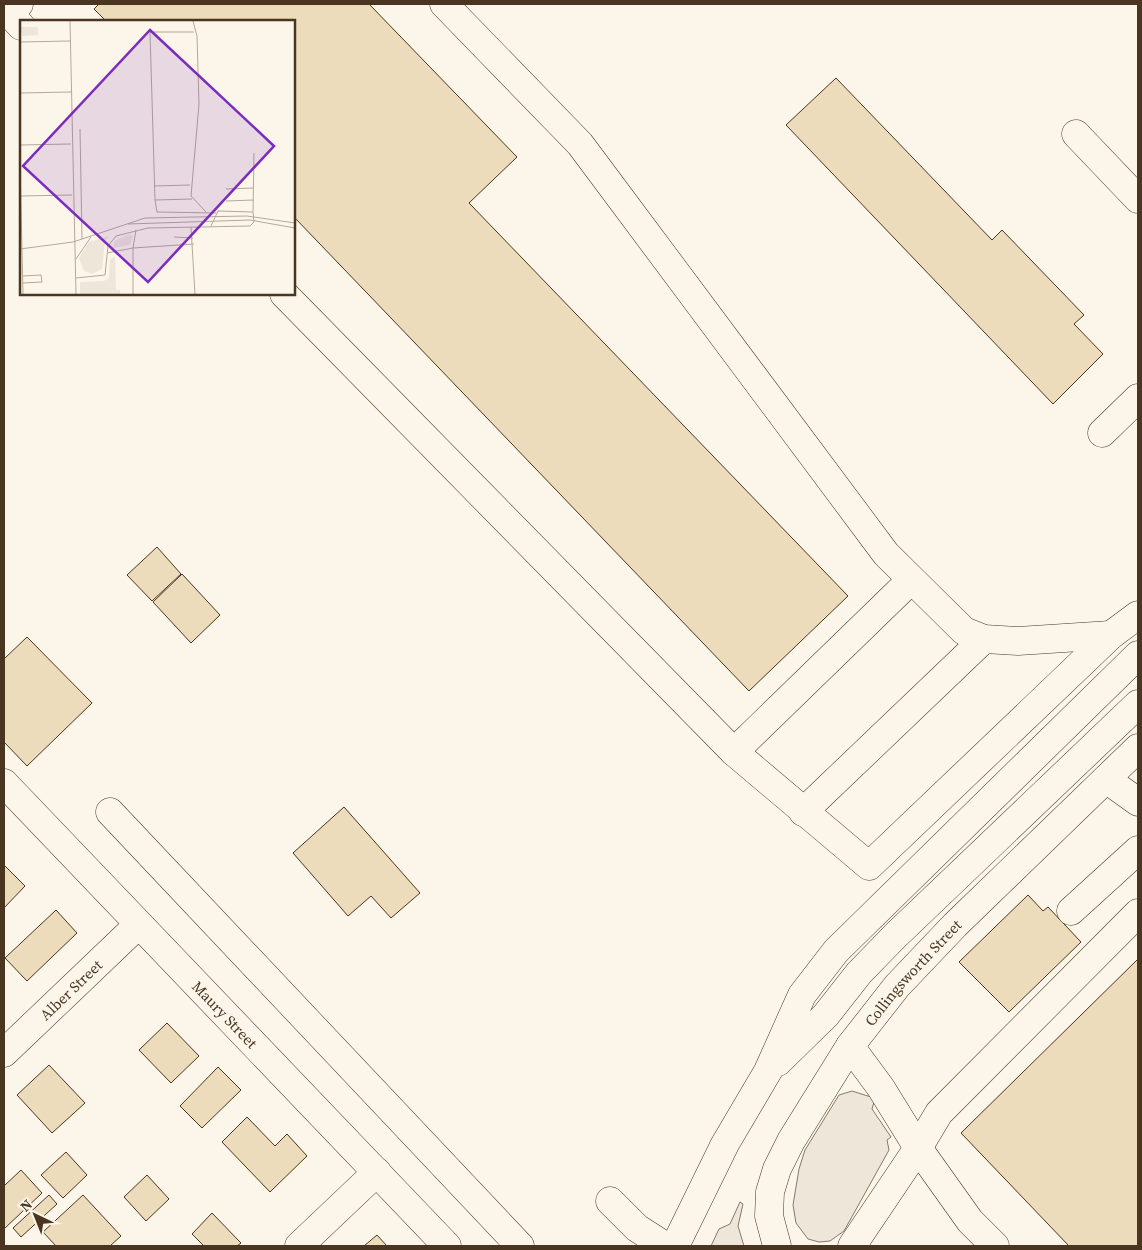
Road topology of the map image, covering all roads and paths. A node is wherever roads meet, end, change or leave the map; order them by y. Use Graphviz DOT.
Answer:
graph roads {
  1 [pos="19,4"];
  2 [pos="444,4"];
  3 [pos="20,25"];
  4 [pos="1076,134"];
  5 [pos="1138,199"];
  6 [pos="285,295"];
  7 [pos="1138,398"];
  8 [pos="1102,433"];
  9 [pos="911,580"];
  10 [pos="1138,615"];
  11 [pos="1111,635"];
  12 [pos="984,640"];
  13 [pos="1138,655"];
  14 [pos="1138,704"];
  15 [pos="1138,748"];
  16 [pos="734,752"];
  17 [pos="1106,779"];
  18 [pos="4,783"];
  19 [pos="1138,802"];
  20 [pos="110,812"];
  21 [pos="804,812"];
  22 [pos="1138,850"];
  23 [pos="1071,911"];
  24 [pos="1138,913"];
  25 [pos="138,925"];
  26 [pos="850,1046"];
  27 [pos="4,1053"];
  28 [pos="768,1071"];
  29 [pos="918,1148"];
  30 [pos="377,1172"];
  31 [pos="610,1201"];
  32 [pos="299,1246"];
  33 [pos="447,1246"];
  34 [pos="520,1246"];
  35 [pos="665,1246"];
  36 [pos="675,1246"];
  37 [pos="777,1246"];
  38 [pos="852,1246"];
  39 [pos="995,1246"];
  1 -- 3 [label="street"];
  2 -- 9 [label="street"];
  4 -- 5 [label="street"];
  6 -- 16 [label="street"];
  7 -- 8 [label="street"];
  9 -- 12 [label="street"];
  9 -- 16 [label="street"];
  10 -- 11 [label="street"];
  11 -- 12 [label="street"];
  11 -- 21 [label="street"];
  12 -- 21 [label="street"];
  13 -- 28 [label="street"];
  14 -- 28 [label="street"];
  15 -- 17 [label="street, Collingsworth Street"];
  16 -- 21 [label="street"];
  17 -- 19 [label="street"];
  17 -- 26 [label="street, Collingsworth Street"];
  18 -- 25 [label="street, Maury Street"];
  20 -- 34 [label="street"];
  22 -- 23 [label="street"];
  24 -- 29 [label="street"];
  25 -- 27 [label="street, Alber Street"];
  25 -- 30 [label="street, Maury Street"];
  26 -- 29 [label="street"];
  26 -- 37 [label="street, Collingsworth Street"];
  28 -- 36 [label="street"];
  29 -- 38 [label="street"];
  29 -- 39 [label="street"];
  30 -- 32 [label="street"];
  30 -- 33 [label="street, Maury Street"];
  31 -- 35 [label="street"];
}
